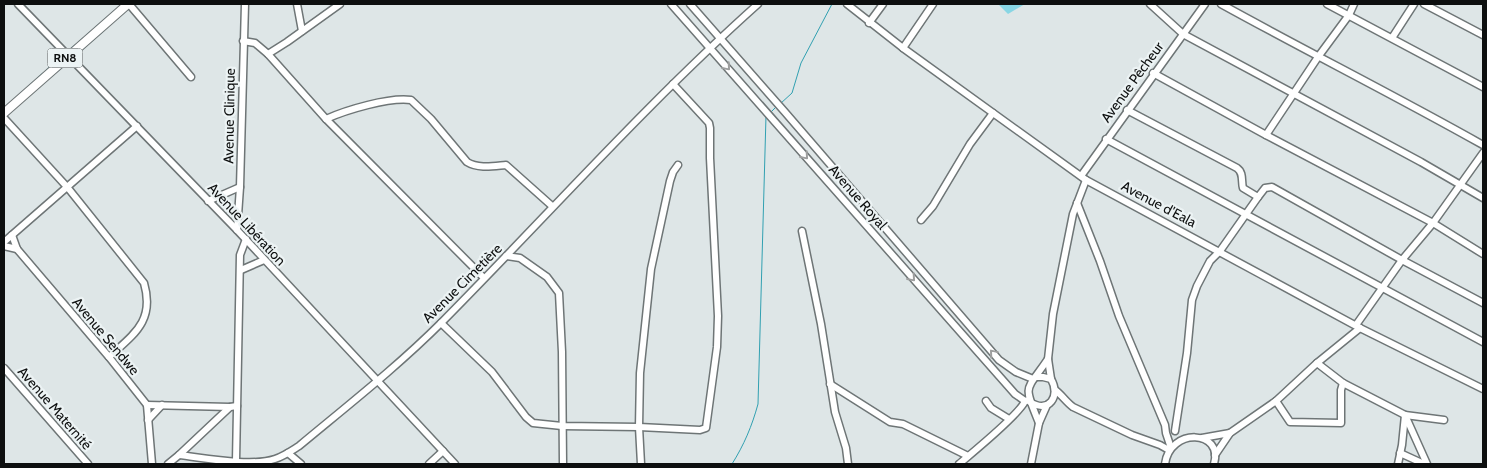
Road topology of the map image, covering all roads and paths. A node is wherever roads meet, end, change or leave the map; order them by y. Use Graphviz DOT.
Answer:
graph roads {
  1 [pos="18,4"];
  2 [pos="129,4"];
  3 [pos="245,4"];
  4 [pos="296,4"];
  5 [pos="340,4"];
  6 [pos="672,4"];
  7 [pos="690,4"];
  8 [pos="758,4"];
  9 [pos="847,4"];
  10 [pos="883,4"];
  11 [pos="933,4"];
  12 [pos="1150,4"];
  13 [pos="1205,4"];
  14 [pos="1220,4"];
  15 [pos="1327,4"];
  16 [pos="1354,4"];
  17 [pos="1414,4"];
  18 [pos="1424,4"];
  19 [pos="1349,15"];
  20 [pos="869,23"];
  21 [pos="302,31"];
  22 [pos="1182,34"];
  23 [pos="1483,35"];
  24 [pos="720,38"];
  25 [pos="1392,38"];
  26 [pos="243,41"];
  27 [pos="710,47"];
  28 [pos="903,48"];
  29 [pos="268,54"];
  30 [pos="68,55"];
  31 [pos="1318,57"];
  32 [pos="1153,73"];
  33 [pos="191,77"];
  34 [pos="673,84"];
  35 [pos="1483,87"];
  36 [pos="1294,95"];
  37 [pos="1128,110"];
  38 [pos="4,113"];
  39 [pos="992,113"];
  40 [pos="4,118"];
  41 [pos="326,120"];
  42 [pos="138,126"];
  43 [pos="1266,135"];
  44 [pos="1106,139"];
  45 [pos="1483,145"];
  46 [pos="1483,153"];
  47 [pos="678,165"];
  48 [pos="1083,178"];
  49 [pos="1460,185"];
  50 [pos="68,188"];
  51 [pos="240,188"];
  52 [pos="1258,197"];
  53 [pos="1483,198"];
  54 [pos="208,201"];
  55 [pos="1077,204"];
  56 [pos="552,206"];
  57 [pos="1245,215"];
  58 [pos="921,220"];
  59 [pos="1433,223"];
  60 [pos="237,230"];
  61 [pos="802,231"];
  62 [pos="12,235"];
  63 [pos="246,239"];
  64 [pos="4,244"];
  65 [pos="516,246"];
  66 [pos="16,249"];
  67 [pos="1220,251"];
  68 [pos="1483,254"];
  69 [pos="506,256"];
  70 [pos="520,258"];
  71 [pos="264,260"];
  72 [pos="1402,260"];
  73 [pos="241,270"];
  74 [pos="484,278"];
  75 [pos="1382,289"];
  76 [pos="1483,303"];
  77 [pos="441,323"];
  78 [pos="1358,327"];
  79 [pos="1483,342"];
  80 [pos="109,357"];
  81 [pos="1048,359"];
  82 [pos="1317,362"];
  83 [pos="4,368"];
  84 [pos="1034,378"];
  85 [pos="1051,379"];
  86 [pos="378,380"];
  87 [pos="1343,383"];
  88 [pos="830,384"];
  89 [pos="1483,389"];
  90 [pos="1055,390"];
  91 [pos="986,400"];
  92 [pos="1028,401"];
  93 [pos="1065,401"];
  94 [pos="1276,401"];
  95 [pos="1049,403"];
  96 [pos="147,405"];
  97 [pos="162,405"];
  98 [pos="233,406"];
  99 [pos="1405,415"];
  100 [pos="1009,419"];
  101 [pos="148,420"];
  102 [pos="1444,420"];
  103 [pos="1039,423"];
  104 [pos="1165,425"];
  105 [pos="562,426"];
  106 [pos="639,427"];
  107 [pos="1175,432"];
  108 [pos="1230,433"];
  109 [pos="1202,438"];
  110 [pos="1182,440"];
  111 [pos="1170,449"];
  112 [pos="443,451"];
  113 [pos="288,453"];
  114 [pos="1400,453"];
  115 [pos="1215,455"];
  116 [pos="180,456"];
  117 [pos="968,456"];
  118 [pos="236,461"];
  119 [pos="88,464"];
  120 [pos="152,464"];
  121 [pos="168,464"];
  122 [pos="301,464"];
  123 [pos="429,464"];
  124 [pos="455,464"];
  125 [pos="563,464"];
  126 [pos="641,464"];
  127 [pos="848,464"];
  128 [pos="959,464"];
  129 [pos="1031,464"];
  130 [pos="1165,464"];
  131 [pos="1214,464"];
  132 [pos="1398,464"];
  133 [pos="1425,464"];
  1 -- 30 [label="street, Avenue Libération"];
  2 -- 30 [label="main road, RN8"];
  2 -- 33 [label="street"];
  3 -- 26 [label="street, Avenue Clinique"];
  4 -- 21 [label="street"];
  5 -- 21 [label="street"];
  6 -- 27 [label="street, Avenue Royal"];
  7 -- 24 [label="street, Avenue Royal"];
  8 -- 24 [label="street, Avenue Cimetière"];
  9 -- 20 [label="street, Avenue d'Eala"];
  10 -- 20 [label="street"];
  11 -- 28 [label="street"];
  12 -- 22 [label="street"];
  13 -- 22 [label="street, Avenue Pêcheur"];
  14 -- 31 [label="street"];
  15 -- 19 [label="street"];
  16 -- 19 [label="street"];
  17 -- 25 [label="street"];
  18 -- 23 [label="street"];
  19 -- 25 [label="street"];
  19 -- 31 [label="street"];
  20 -- 28 [label="street, Avenue d'Eala"];
  21 -- 29 [label="street"];
  22 -- 32 [label="street, Avenue Pêcheur"];
  22 -- 36 [label="street"];
  24 -- 27 [label="street, Avenue Cimetière"];
  84 -- 24 [label="street, Avenue Royal, one-way"];
  25 -- 35 [label="street"];
  26 -- 29 [label="street"];
  26 -- 51 [label="street, Avenue Clinique"];
  27 -- 34 [label="street, Avenue Cimetière"];
  27 -- 92 [label="street, Avenue Royal, one-way"];
  28 -- 39 [label="street, Avenue d'Eala"];
  29 -- 41 [label="street"];
  30 -- 38 [label="main road, RN8"];
  30 -- 42 [label="street, Avenue Libération"];
  31 -- 36 [label="street"];
  31 -- 45 [label="street"];
  32 -- 37 [label="street, Avenue Pêcheur"];
  32 -- 43 [label="street"];
  34 -- 56 [label="street, Avenue Cimetière"];
  34 -- 106 [label="street"];
  36 -- 43 [label="street"];
  36 -- 49 [label="street"];
  37 -- 44 [label="street, Avenue Pêcheur"];
  37 -- 52 [label="street"];
  39 -- 48 [label="street, Avenue d'Eala"];
  39 -- 58 [label="street"];
  40 -- 50 [label="street"];
  41 -- 56 [label="street"];
  41 -- 74 [label="street"];
  42 -- 50 [label="street"];
  42 -- 54 [label="street, Avenue Libération"];
  43 -- 59 [label="street"];
  44 -- 48 [label="street, Avenue Pêcheur"];
  44 -- 57 [label="street"];
  46 -- 49 [label="street"];
  47 -- 106 [label="street"];
  48 -- 55 [label="street, Avenue Pêcheur"];
  48 -- 67 [label="street, Avenue d'Eala"];
  49 -- 53 [label="street"];
  49 -- 59 [label="street"];
  50 -- 62 [label="street"];
  50 -- 80 [label="street"];
  51 -- 54 [label="street"];
  51 -- 60 [label="street, Avenue Clinique"];
  52 -- 57 [label="street"];
  52 -- 72 [label="street"];
  54 -- 60 [label="street, Avenue Libération"];
  55 -- 81 [label="street, Avenue Pêcheur"];
  55 -- 104 [label="street"];
  56 -- 65 [label="street, Avenue Cimetière"];
  57 -- 67 [label="street"];
  57 -- 75 [label="street"];
  59 -- 68 [label="street"];
  59 -- 72 [label="street"];
  60 -- 63 [label="street, Avenue Libération"];
  61 -- 88 [label="street"];
  62 -- 64 [label="street"];
  62 -- 66 [label="street, Avenue Sendwe"];
  63 -- 71 [label="street, Avenue Libération"];
  63 -- 73 [label="street"];
  64 -- 66 [label="street"];
  65 -- 69 [label="street, Avenue Cimetière"];
  65 -- 70 [label="street"];
  66 -- 80 [label="street, Avenue Sendwe"];
  67 -- 78 [label="street, Avenue d'Eala"];
  67 -- 107 [label="street"];
  69 -- 70 [label="street"];
  69 -- 74 [label="street, Avenue Cimetière"];
  70 -- 105 [label="street"];
  71 -- 73 [label="street"];
  71 -- 86 [label="street, Avenue Libération"];
  72 -- 75 [label="street"];
  72 -- 76 [label="street"];
  73 -- 98 [label="street"];
  74 -- 77 [label="street, Avenue Cimetière"];
  75 -- 78 [label="street"];
  75 -- 79 [label="street"];
  77 -- 86 [label="street, Avenue Cimetière"];
  77 -- 105 [label="street"];
  78 -- 82 [label="street"];
  78 -- 89 [label="street, Avenue d'Eala"];
  80 -- 96 [label="street, Avenue Sendwe"];
  81 -- 84 [label="street"];
  81 -- 85 [label="street"];
  82 -- 87 [label="street"];
  82 -- 94 [label="street"];
  83 -- 119 [label="street, Avenue Maternité"];
  84 -- 85 [label="street"];
  84 -- 92 [label="street"];
  85 -- 90 [label="street"];
  86 -- 112 [label="street, Avenue Libération"];
  86 -- 113 [label="street, Avenue Cimetière"];
  87 -- 94 [label="street"];
  87 -- 99 [label="street"];
  88 -- 117 [label="street"];
  88 -- 127 [label="street"];
  90 -- 93 [label="street"];
  90 -- 95 [label="street"];
  91 -- 100 [label="street"];
  92 -- 95 [label="street"];
  92 -- 100 [label="street"];
  92 -- 103 [label="street"];
  93 -- 95 [label="street"];
  93 -- 111 [label="street"];
  94 -- 108 [label="street"];
  95 -- 103 [label="street"];
  96 -- 97 [label="street"];
  96 -- 101 [label="street"];
  97 -- 98 [label="street"];
  97 -- 101 [label="street"];
  98 -- 116 [label="street"];
  98 -- 118 [label="street"];
  99 -- 102 [label="street"];
  99 -- 114 [label="street"];
  99 -- 133 [label="street"];
  100 -- 117 [label="street"];
  101 -- 120 [label="street"];
  103 -- 129 [label="street"];
  104 -- 107 [label="street"];
  104 -- 111 [label="street"];
  105 -- 106 [label="street"];
  105 -- 125 [label="street"];
  106 -- 126 [label="street"];
  107 -- 110 [label="street"];
  108 -- 109 [label="street"];
  108 -- 115 [label="street"];
  109 -- 110 [label="street"];
  109 -- 115 [label="street"];
  110 -- 111 [label="street"];
  111 -- 130 [label="street"];
  112 -- 123 [label="street"];
  112 -- 124 [label="street, Avenue Libération"];
  113 -- 118 [label="street, Avenue Cimetière"];
  113 -- 122 [label="street"];
  114 -- 132 [label="street"];
  114 -- 133 [label="street"];
  115 -- 131 [label="street"];
  116 -- 118 [label="street, Avenue Cimetière"];
  116 -- 121 [label="street"];
  117 -- 128 [label="street"];
}
